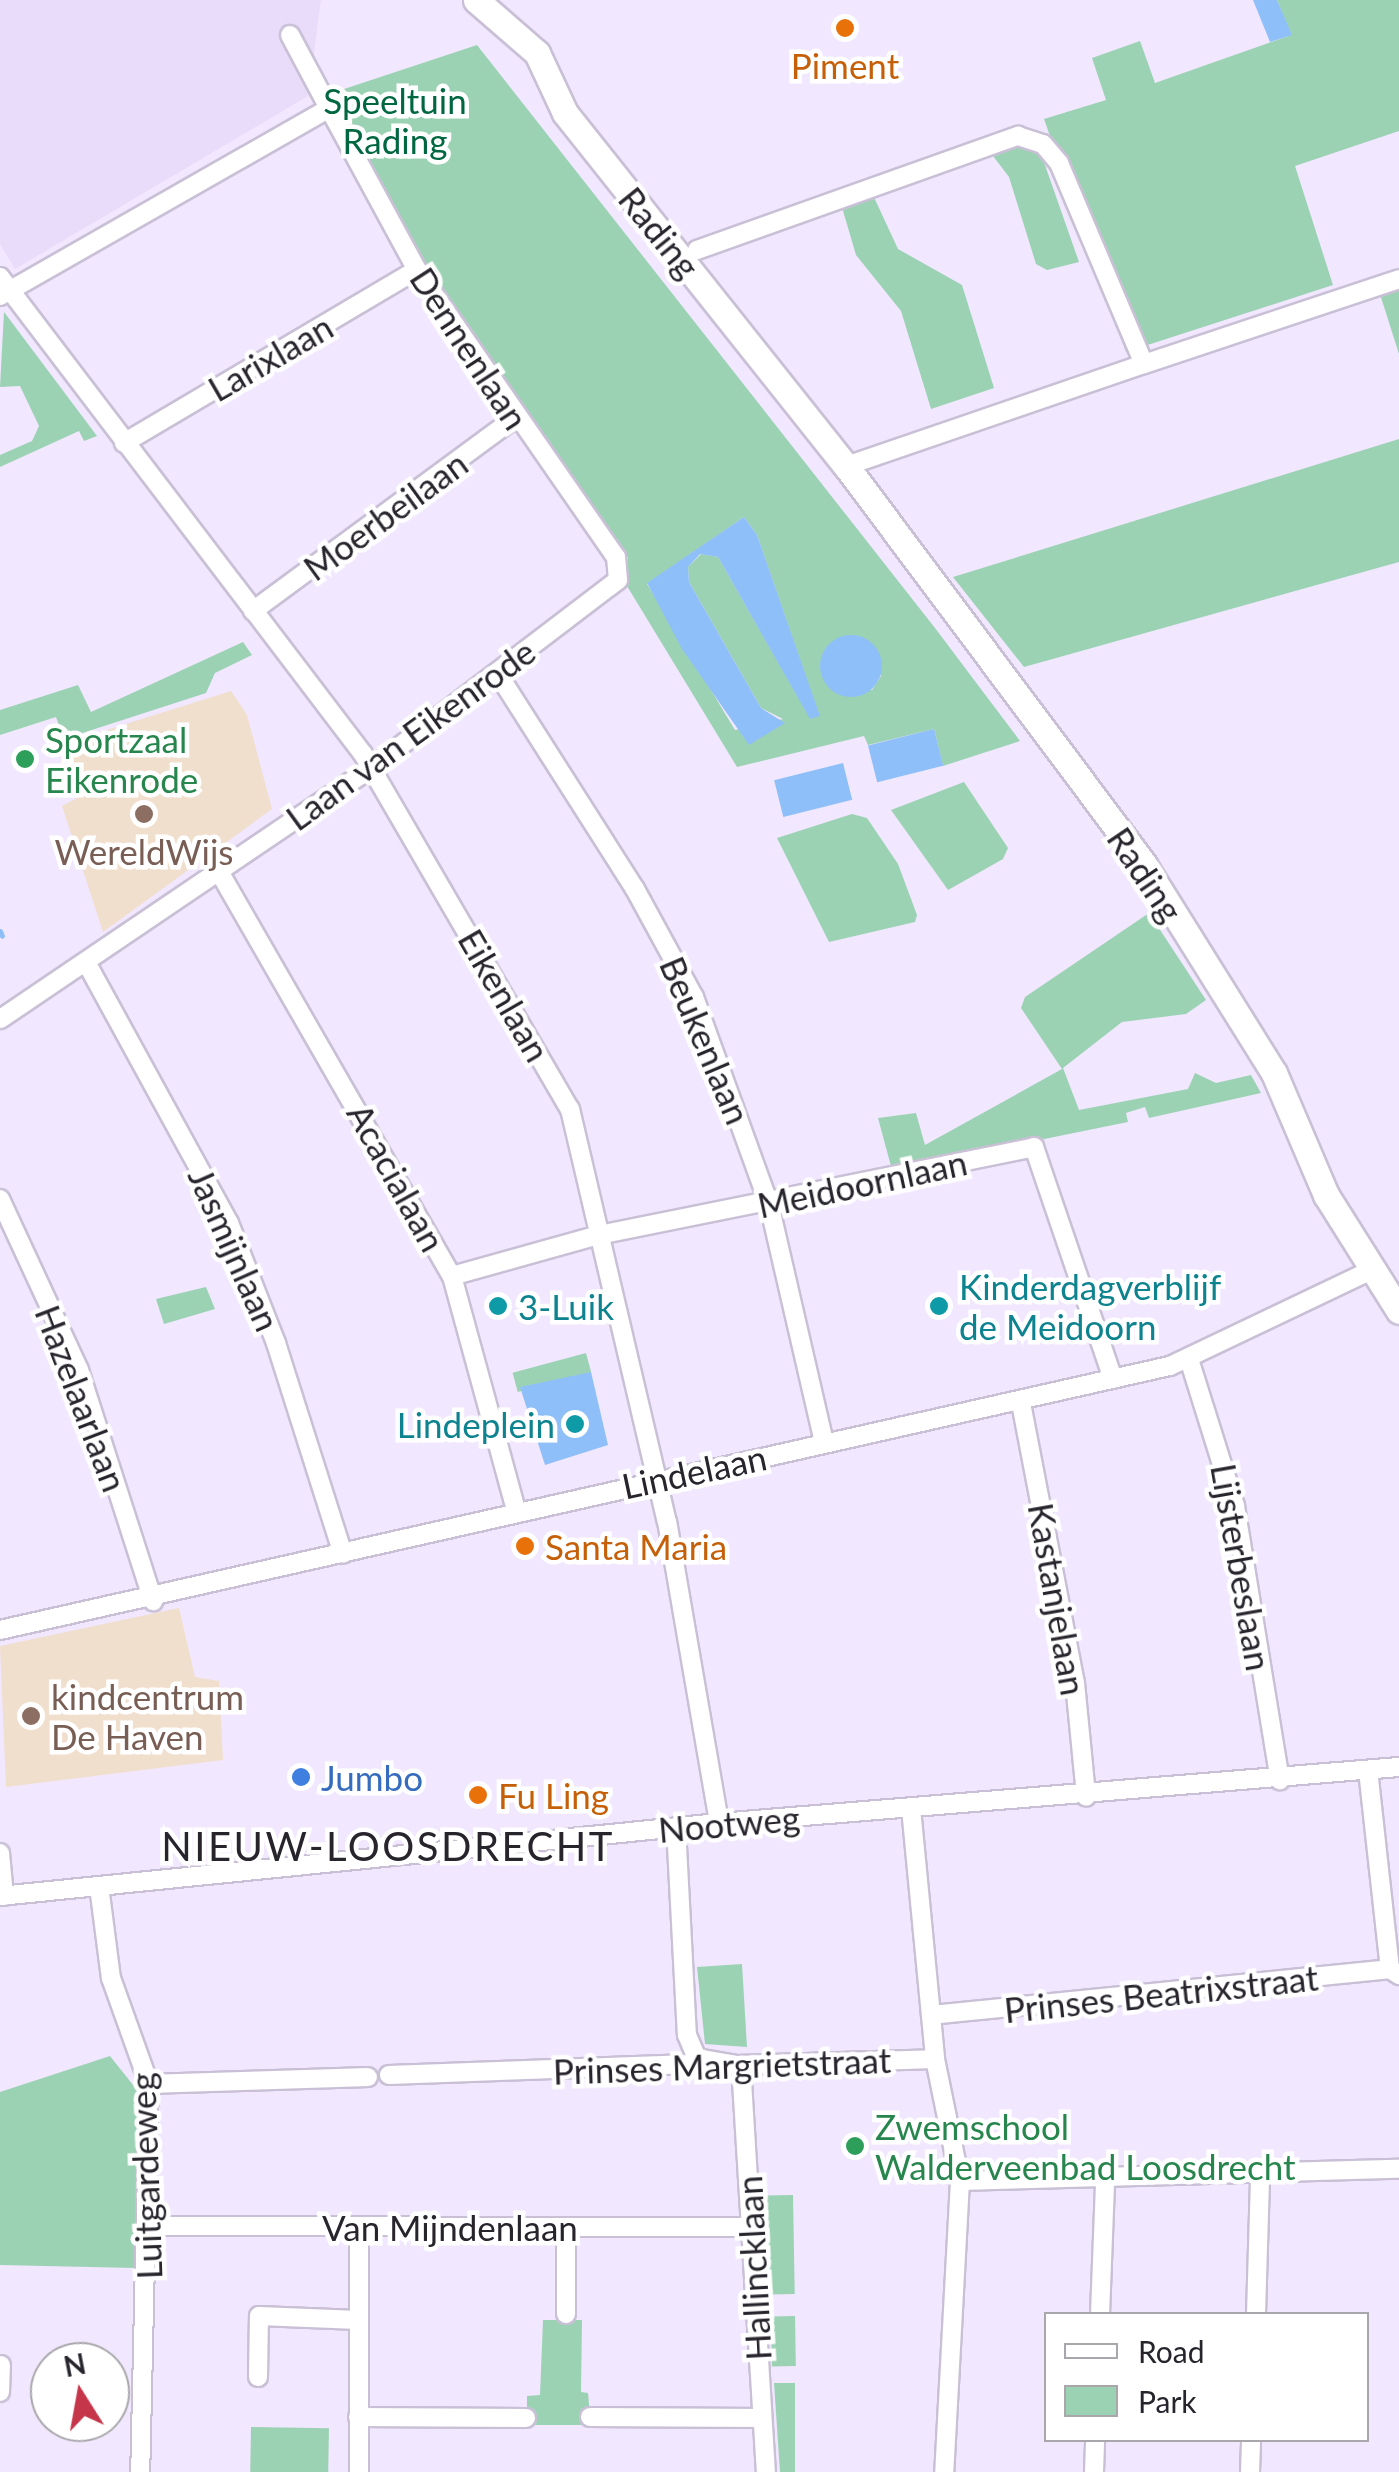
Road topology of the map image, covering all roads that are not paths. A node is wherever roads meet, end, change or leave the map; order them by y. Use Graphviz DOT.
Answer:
graph roads {
  1 [pos="476,0"];
  2 [pos="290,35"];
  3 [pos="329,108"];
  4 [pos="697,250"];
  5 [pos="417,270"];
  6 [pos="1399,280"];
  7 [pos="3,288"];
  8 [pos="1144,364"];
  9 [pos="514,418"];
  10 [pos="124,443"];
  11 [pos="846,466"];
  12 [pos="618,580"];
  13 [pos="253,610"];
  14 [pos="498,674"];
  15 [pos="372,768"];
  16 [pos="217,868"];
  17 [pos="86,962"];
  18 [pos="0,1019"];
  19 [pos="0,1200"];
  20 [pos="769,1204"];
  21 [pos="599,1235"];
  22 [pos="1373,1268"];
  23 [pos="452,1276"];
  24 [pos="1399,1311"];
  25 [pos="1189,1360"];
  26 [pos="1113,1379"];
  27 [pos="1021,1403"];
  28 [pos="824,1443"];
  29 [pos="657,1480"];
  30 [pos="516,1510"];
  31 [pos="343,1554"];
  32 [pos="153,1600"];
  33 [pos="0,1630"];
  34 [pos="1399,1766"];
  35 [pos="1368,1770"];
  36 [pos="1280,1780"];
  37 [pos="1086,1796"];
  38 [pos="911,1808"];
  39 [pos="719,1823"];
  40 [pos="676,1827"];
  41 [pos="0,1853"];
  42 [pos="99,1886"];
  43 [pos="2,1896"];
  44 [pos="1394,1972"];
  45 [pos="931,2015"];
  46 [pos="697,2058"];
  47 [pos="935,2059"];
  48 [pos="741,2065"];
  49 [pos="389,2076"];
  50 [pos="368,2077"];
  51 [pos="148,2084"];
  52 [pos="1399,2169"];
  53 [pos="1260,2177"];
  54 [pos="960,2181"];
  55 [pos="1105,2181"];
  56 [pos="149,2226"];
  57 [pos="359,2226"];
  58 [pos="566,2227"];
  59 [pos="750,2228"];
  60 [pos="1100,2312"];
  61 [pos="1256,2312"];
  62 [pos="566,2314"];
  63 [pos="358,2320"];
  64 [pos="1,2364"];
  65 [pos="258,2377"];
  66 [pos="0,2392"];
  67 [pos="358,2417"];
  68 [pos="590,2417"];
  69 [pos="526,2418"];
  70 [pos="762,2418"];
  71 [pos="1096,2442"];
  72 [pos="1251,2442"];
  73 [pos="140,2472"];
  74 [pos="358,2472"];
  75 [pos="766,2472"];
  76 [pos="944,2472"];
  77 [pos="1094,2472"];
  78 [pos="1250,2472"];
  1 -- 11 [label="main road, Rading"];
  2 -- 3 [label="street, Dennenlaan"];
  3 -- 5 [label="street, Dennenlaan"];
  3 -- 7 [label="street"];
  4 -- 8 [label="street, Rading"];
  5 -- 9 [label="street, Dennenlaan"];
  5 -- 10 [label="street, Larixlaan"];
  6 -- 8 [label="street"];
  7 -- 10 [label="street, Eikenlaan"];
  8 -- 11 [label="street"];
  9 -- 12 [label="street, Dennenlaan"];
  9 -- 13 [label="street, Moerbeilaan"];
  10 -- 13 [label="street, Eikenlaan"];
  11 -- 22 [label="main road, Rading"];
  12 -- 14 [label="street, Laan van Eikenrode"];
  13 -- 15 [label="street, Eikenlaan"];
  14 -- 15 [label="street, Laan van Eikenrode"];
  14 -- 20 [label="street, Beukenlaan"];
  15 -- 16 [label="street, Laan van Eikenrode"];
  15 -- 21 [label="street, Eikenlaan"];
  16 -- 17 [label="street, Laan van Eikenrode"];
  16 -- 23 [label="street, Acacialaan"];
  17 -- 18 [label="street, Laan van Eikenrode"];
  17 -- 31 [label="street, Jasmijnlaan"];
  19 -- 32 [label="street, Hazelaarlaan"];
  20 -- 21 [label="street, Meidoornlaan"];
  20 -- 26 [label="street, Meidoornlaan"];
  20 -- 28 [label="street, Beukenlaan"];
  21 -- 23 [label="street, Meidoornlaan"];
  21 -- 29 [label="street, Eikenlaan"];
  22 -- 24 [label="main road, Rading"];
  22 -- 25 [label="street, Lindelaan"];
  23 -- 30 [label="street, Acacialaan"];
  25 -- 26 [label="street, Lindelaan"];
  25 -- 36 [label="street, Lijsterbeslaan"];
  26 -- 27 [label="street, Lindelaan"];
  27 -- 28 [label="street, Lindelaan"];
  27 -- 37 [label="street, Kastanjelaan"];
  28 -- 29 [label="street, Lindelaan"];
  29 -- 30 [label="street, Lindelaan"];
  29 -- 39 [label="street, Eikenlaan"];
  30 -- 31 [label="street, Lindelaan"];
  31 -- 32 [label="street, Lindelaan"];
  32 -- 33 [label="street, Lindelaan"];
  34 -- 35 [label="street, Nootweg"];
  35 -- 36 [label="street, Nootweg"];
  35 -- 44 [label="street"];
  36 -- 37 [label="street, Nootweg"];
  37 -- 38 [label="street, Nootweg"];
  38 -- 39 [label="street, Nootweg"];
  38 -- 45 [label="street"];
  39 -- 40 [label="street, Nootweg"];
  40 -- 42 [label="street, Nootweg"];
  40 -- 46 [label="street"];
  41 -- 43 [label="street"];
  42 -- 43 [label="street, Nootweg"];
  42 -- 51 [label="street, Luitgardeweg"];
  44 -- 45 [label="street, Prinses Beatrixstraat"];
  45 -- 47 [label="street"];
  46 -- 48 [label="street, Prinses Margrietstraat"];
  46 -- 49 [label="street, Prinses Margrietstraat"];
  47 -- 48 [label="street, Prinses Margrietstraat"];
  47 -- 54 [label="street"];
  48 -- 59 [label="street, Hallincklaan"];
  50 -- 51 [label="street"];
  51 -- 56 [label="street, Luitgardeweg"];
  52 -- 53 [label="street"];
  53 -- 55 [label="street"];
  53 -- 61 [label="street"];
  54 -- 55 [label="street"];
  54 -- 76 [label="street"];
  55 -- 60 [label="street"];
  56 -- 57 [label="street, Van Mijndenlaan"];
  56 -- 73 [label="street, Luitgardeweg"];
  57 -- 58 [label="street, Van Mijndenlaan"];
  57 -- 63 [label="street"];
  58 -- 59 [label="street, Van Mijndenlaan"];
  58 -- 62 [label="street"];
  59 -- 70 [label="street, Hallincklaan"];
  63 -- 65 [label="street"];
  63 -- 67 [label="street"];
  64 -- 66 [label="street"];
  67 -- 69 [label="street"];
  67 -- 74 [label="street"];
  68 -- 70 [label="street"];
  70 -- 75 [label="street, Hallincklaan"];
  71 -- 77 [label="street"];
  72 -- 78 [label="street"];
}
